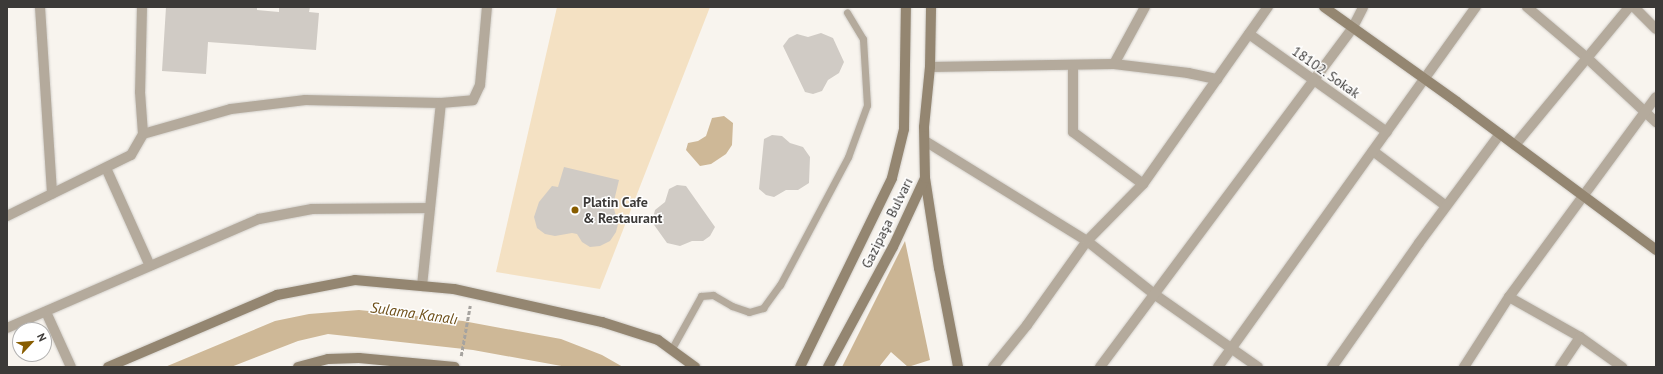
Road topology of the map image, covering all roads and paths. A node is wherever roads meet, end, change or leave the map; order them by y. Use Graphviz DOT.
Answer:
graph roads {
  1 [pos="40,7"];
  2 [pos="142,7"];
  3 [pos="487,7"];
  4 [pos="906,7"];
  5 [pos="931,7"];
  6 [pos="1145,7"];
  7 [pos="1268,7"];
  8 [pos="1324,7"];
  9 [pos="1363,7"];
  10 [pos="1476,7"];
  11 [pos="1527,7"];
  12 [pos="1629,7"];
  13 [pos="1634,7"];
  14 [pos="847,12"];
  15 [pos="1353,27"];
  16 [pos="1656,29"];
  17 [pos="1249,34"];
  18 [pos="1586,57"];
  19 [pos="1114,64"];
  20 [pos="1073,65"];
  21 [pos="930,67"];
  22 [pos="1217,79"];
  23 [pos="1426,79"];
  24 [pos="1314,80"];
  25 [pos="1656,97"];
  26 [pos="441,103"];
  27 [pos="1644,113"];
  28 [pos="1656,122"];
  29 [pos="1387,132"];
  30 [pos="143,134"];
  31 [pos="1500,134"];
  32 [pos="925,141"];
  33 [pos="1515,144"];
  34 [pos="1373,152"];
  35 [pos="106,168"];
  36 [pos="925,178"];
  37 [pos="1143,184"];
  38 [pos="52,194"];
  39 [pos="1584,196"];
  40 [pos="1446,206"];
  41 [pos="430,208"];
  42 [pos="7,216"];
  43 [pos="1087,241"];
  44 [pos="1656,250"];
  45 [pos="150,266"];
  46 [pos="422,286"];
  47 [pos="1154,294"];
  48 [pos="1509,297"];
  49 [pos="46,312"];
  50 [pos="468,316"];
  51 [pos="7,328"];
  52 [pos="1580,337"];
  53 [pos="1231,347"];
  54 [pos="671,350"];
  55 [pos="463,353"];
  56 [pos="71,367"];
  57 [pos="108,367"];
  58 [pos="298,367"];
  59 [pos="454,367"];
  60 [pos="695,367"];
  61 [pos="800,367"];
  62 [pos="828,367"];
  63 [pos="958,367"];
  64 [pos="993,367"];
  65 [pos="1100,367"];
  66 [pos="1218,367"];
  67 [pos="1258,367"];
  68 [pos="1332,367"];
  69 [pos="1464,367"];
  70 [pos="1560,367"];
  71 [pos="1622,367"];
  1 -- 38 [label="street"];
  2 -- 30 [label="street"];
  3 -- 26 [label="street"];
  4 -- 61 [label="street, Gazipaşa Bulvarı"];
  5 -- 21 [label="street, Gazipaşa Bulvarı"];
  6 -- 19 [label="street"];
  7 -- 17 [label="street"];
  8 -- 15 [label="street"];
  9 -- 15 [label="street"];
  10 -- 23 [label="street"];
  11 -- 18 [label="street"];
  12 -- 18 [label="street"];
  13 -- 16 [label="street"];
  14 -- 54 [label="lane"];
  15 -- 23 [label="street"];
  15 -- 24 [label="street"];
  17 -- 22 [label="street"];
  17 -- 24 [label="street, 18102. Sokak"];
  18 -- 27 [label="street"];
  18 -- 33 [label="street"];
  19 -- 20 [label="street"];
  19 -- 22 [label="street"];
  20 -- 21 [label="street"];
  20 -- 37 [label="street"];
  21 -- 32 [label="street, Gazipaşa Bulvarı"];
  22 -- 37 [label="street"];
  23 -- 29 [label="street"];
  23 -- 31 [label="street"];
  24 -- 29 [label="street, 18102. Sokak"];
  24 -- 47 [label="street"];
  25 -- 27 [label="street"];
  26 -- 30 [label="street"];
  26 -- 41 [label="street"];
  27 -- 28 [label="street"];
  27 -- 39 [label="street"];
  29 -- 34 [label="street"];
  30 -- 35 [label="street"];
  31 -- 33 [label="street"];
  31 -- 40 [label="street"];
  32 -- 36 [label="street, Gazipaşa Bulvarı"];
  32 -- 43 [label="street"];
  33 -- 39 [label="street"];
  34 -- 40 [label="street"];
  34 -- 53 [label="street"];
  35 -- 38 [label="street"];
  35 -- 45 [label="street"];
  36 -- 62 [label="street, Gazipaşa Bulvarı"];
  36 -- 63 [label="street"];
  37 -- 43 [label="street"];
  38 -- 42 [label="street"];
  39 -- 44 [label="street"];
  39 -- 48 [label="street"];
  40 -- 68 [label="street"];
  41 -- 45 [label="street"];
  41 -- 46 [label="street"];
  43 -- 47 [label="street"];
  43 -- 64 [label="street"];
  45 -- 49 [label="street"];
  46 -- 54 [label="street"];
  46 -- 57 [label="street"];
  47 -- 53 [label="street"];
  47 -- 65 [label="street"];
  48 -- 52 [label="street"];
  48 -- 69 [label="street"];
  49 -- 51 [label="street"];
  49 -- 56 [label="street"];
  50 -- 55 [label="path"];
  52 -- 70 [label="street"];
  52 -- 71 [label="street"];
  53 -- 66 [label="street"];
  53 -- 67 [label="street"];
  54 -- 60 [label="street"];
  58 -- 59 [label="street"];
}
